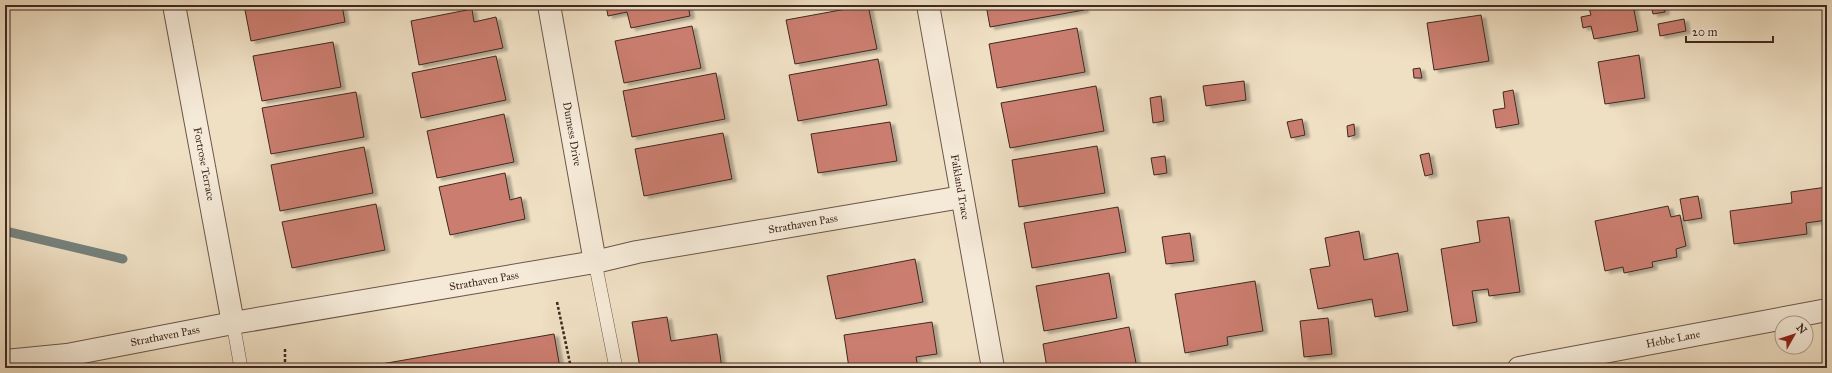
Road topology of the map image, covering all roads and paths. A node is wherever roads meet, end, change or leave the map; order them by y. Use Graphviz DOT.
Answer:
graph roads {
  1 [pos="174,5"];
  2 [pos="549,5"];
  3 [pos="928,5"];
  4 [pos="962,197"];
  5 [pos="595,262"];
  6 [pos="557,302"];
  7 [pos="1827,310"];
  8 [pos="233,323"];
  9 [pos="285,349"];
  10 [pos="5,361"];
  11 [pos="241,368"];
  12 [pos="285,368"];
  13 [pos="571,368"];
  14 [pos="616,368"];
  15 [pos="993,368"];
  16 [pos="1519,368"];
  1 -- 8 [label="street, Fortrose Terrace"];
  2 -- 5 [label="street, Durness Drive"];
  3 -- 4 [label="street, Falkland Trace"];
  4 -- 5 [label="street, Strathaven Pass"];
  4 -- 15 [label="street, Falkland Trace"];
  5 -- 8 [label="street, Strathaven Pass"];
  5 -- 14 [label="lane"];
  6 -- 13 [label="path"];
  7 -- 16 [label="street, Hebbe Lane"];
  8 -- 10 [label="street, Strathaven Pass"];
  8 -- 11 [label="lane"];
  9 -- 12 [label="path"];
}
